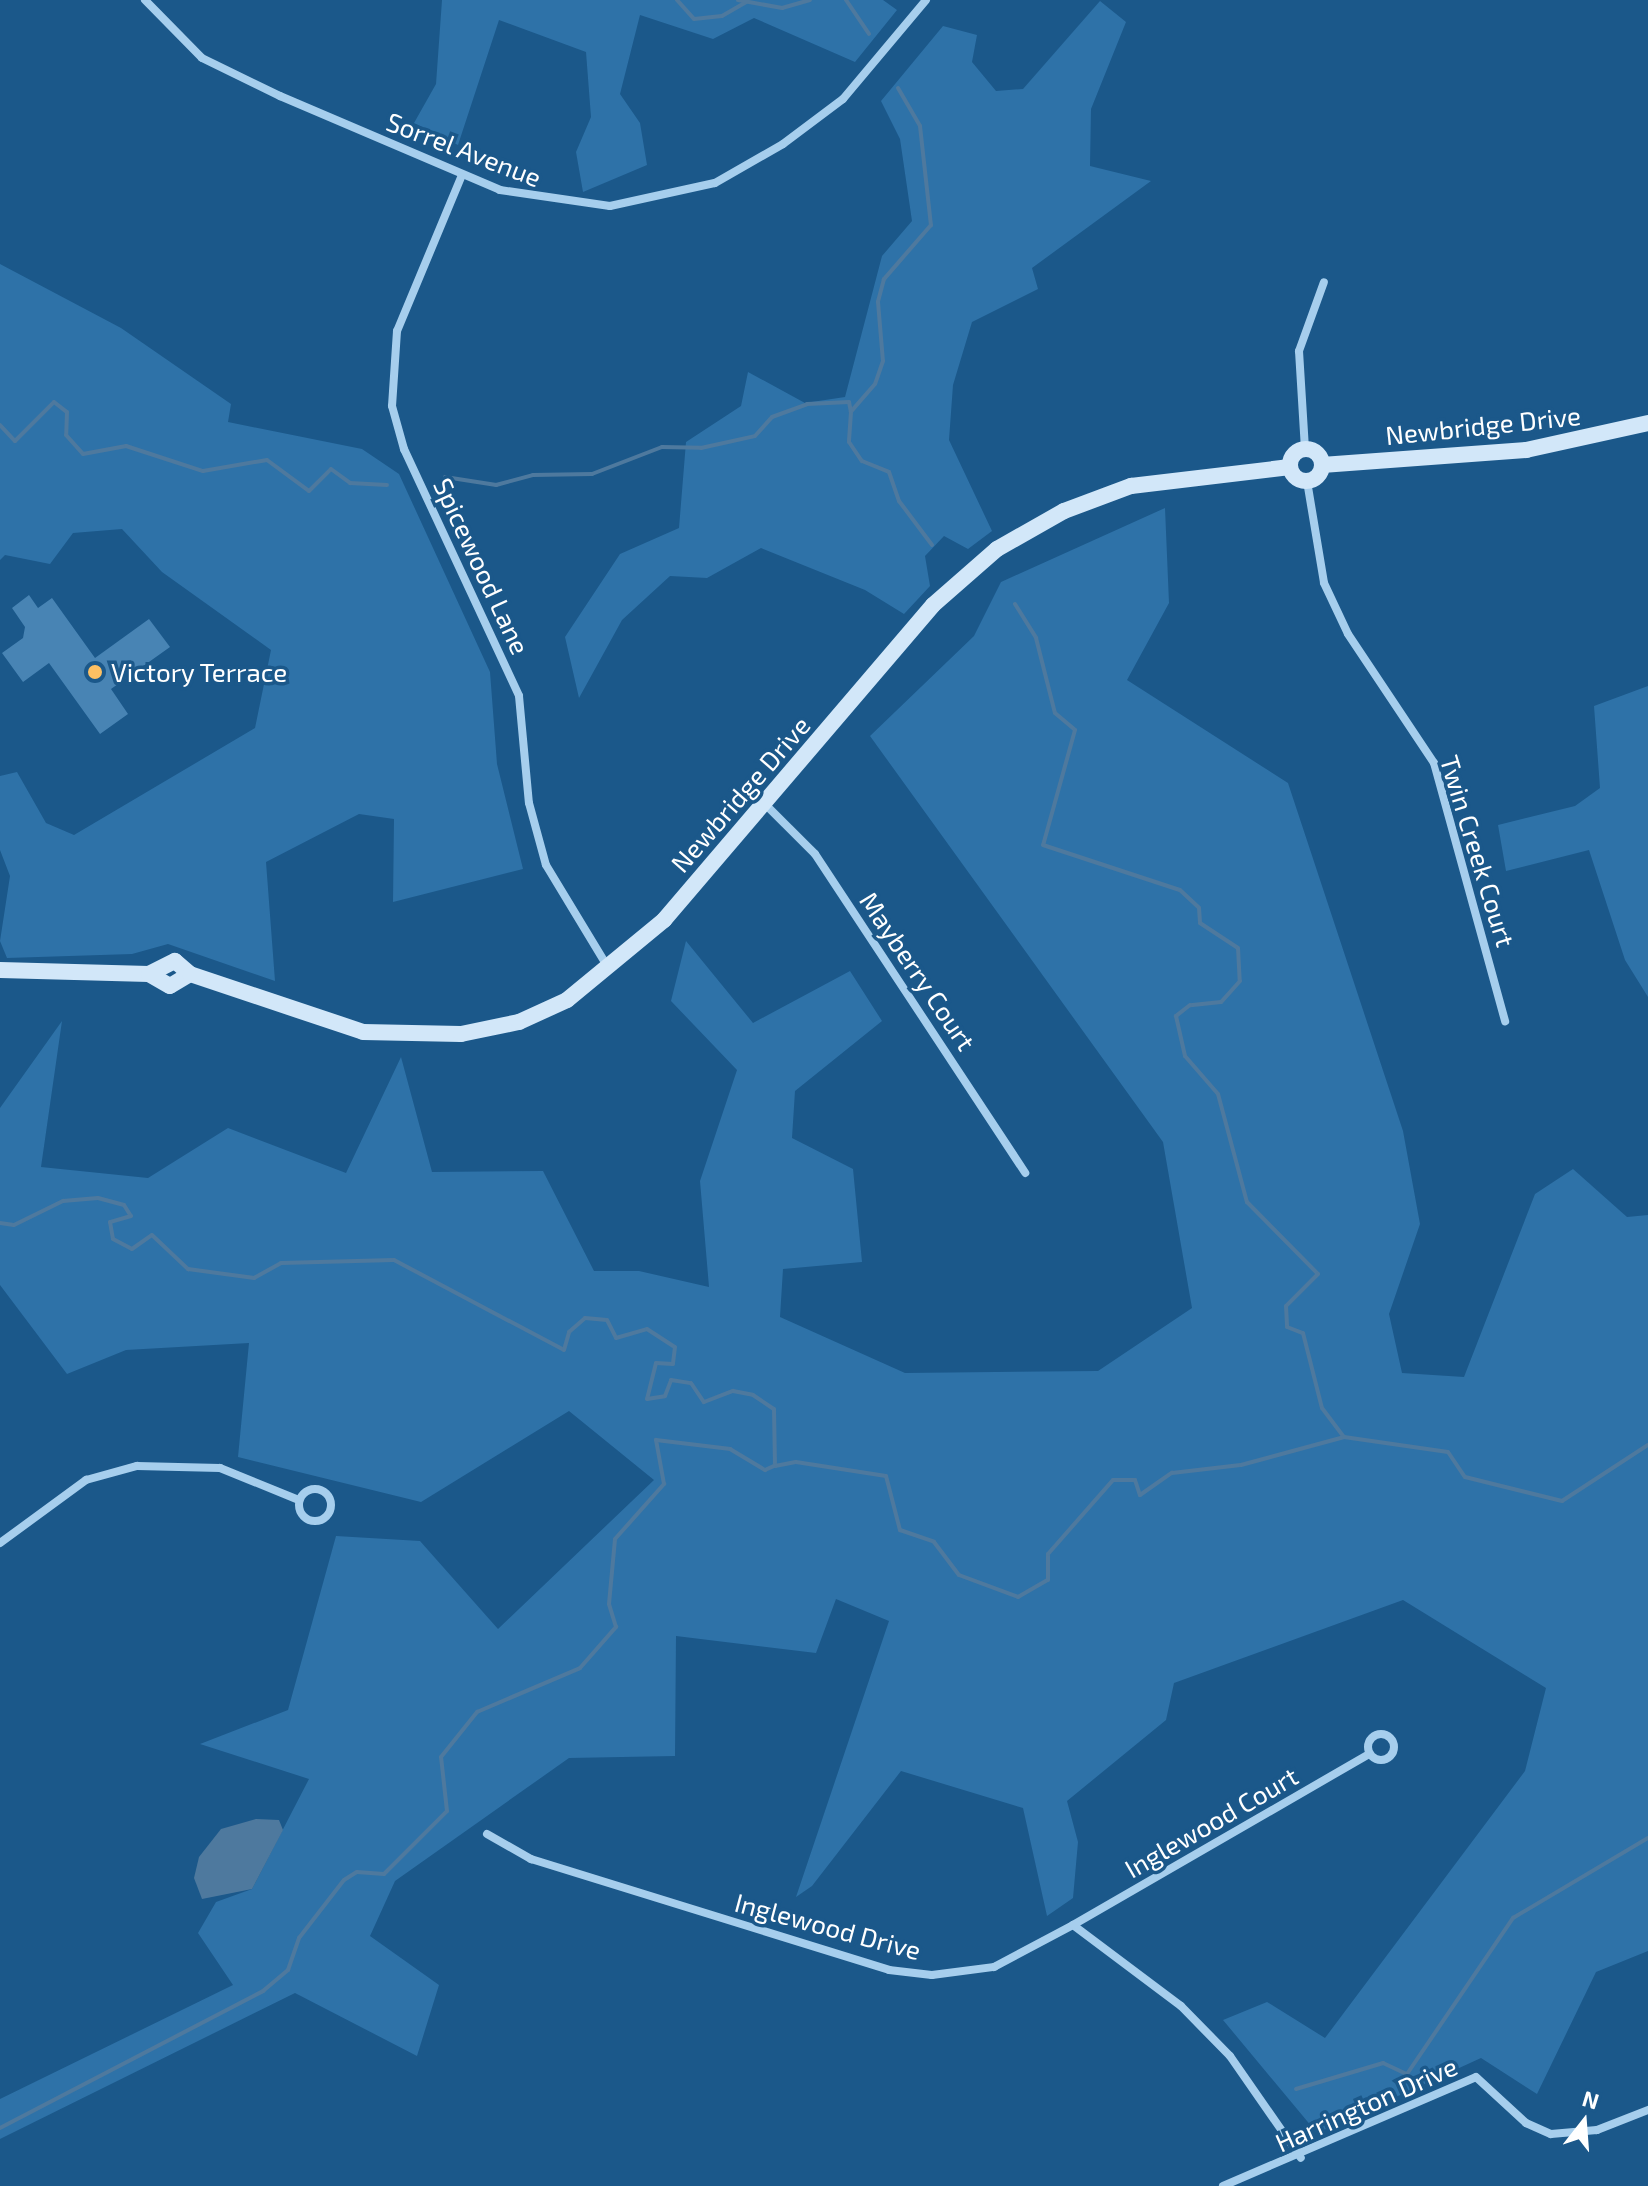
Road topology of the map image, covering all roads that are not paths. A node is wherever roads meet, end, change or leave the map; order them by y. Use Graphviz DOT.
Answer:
graph roads {
  1 [pos="145,0"];
  2 [pos="926,0"];
  3 [pos="462,175"];
  4 [pos="1324,282"];
  5 [pos="1648,423"];
  6 [pos="1305,449"];
  7 [pos="1322,465"];
  8 [pos="1290,467"];
  9 [pos="1307,481"];
  10 [pos="764,803"];
  11 [pos="0,970"];
  12 [pos="610,970"];
  13 [pos="1505,1021"];
  14 [pos="1025,1173"];
  15 [pos="299,1500"];
  16 [pos="0,1543"];
  17 [pos="1369,1754"];
  18 [pos="487,1834"];
  19 [pos="1073,1925"];
  20 [pos="1648,2110"];
  21 [pos="1301,2158"];
  22 [pos="1223,2186"];
  1 -- 3 [label="street, Sorrel Avenue"];
  2 -- 3 [label="street, Sorrel Avenue"];
  3 -- 12 [label="street, Spicewood Lane"];
  4 -- 6 [label="street"];
  5 -- 7 [label="street, Newbridge Drive"];
  6 -- 7 [label="street"];
  6 -- 8 [label="street"];
  7 -- 9 [label="street"];
  8 -- 9 [label="street"];
  8 -- 10 [label="street, Newbridge Drive"];
  9 -- 13 [label="street, Twin Creek Court"];
  10 -- 12 [label="street, Newbridge Drive"];
  10 -- 14 [label="street, Mayberry Court"];
  11 -- 12 [label="street, Newbridge Drive"];
  15 -- 15 [label="street"];
  15 -- 16 [label="street"];
  17 -- 19 [label="street, Inglewood Court"];
  18 -- 19 [label="street, Inglewood Drive"];
  19 -- 21 [label="street"];
  20 -- 21 [label="street, Harrington Drive"];
  21 -- 22 [label="street, Harrington Drive"];
}
